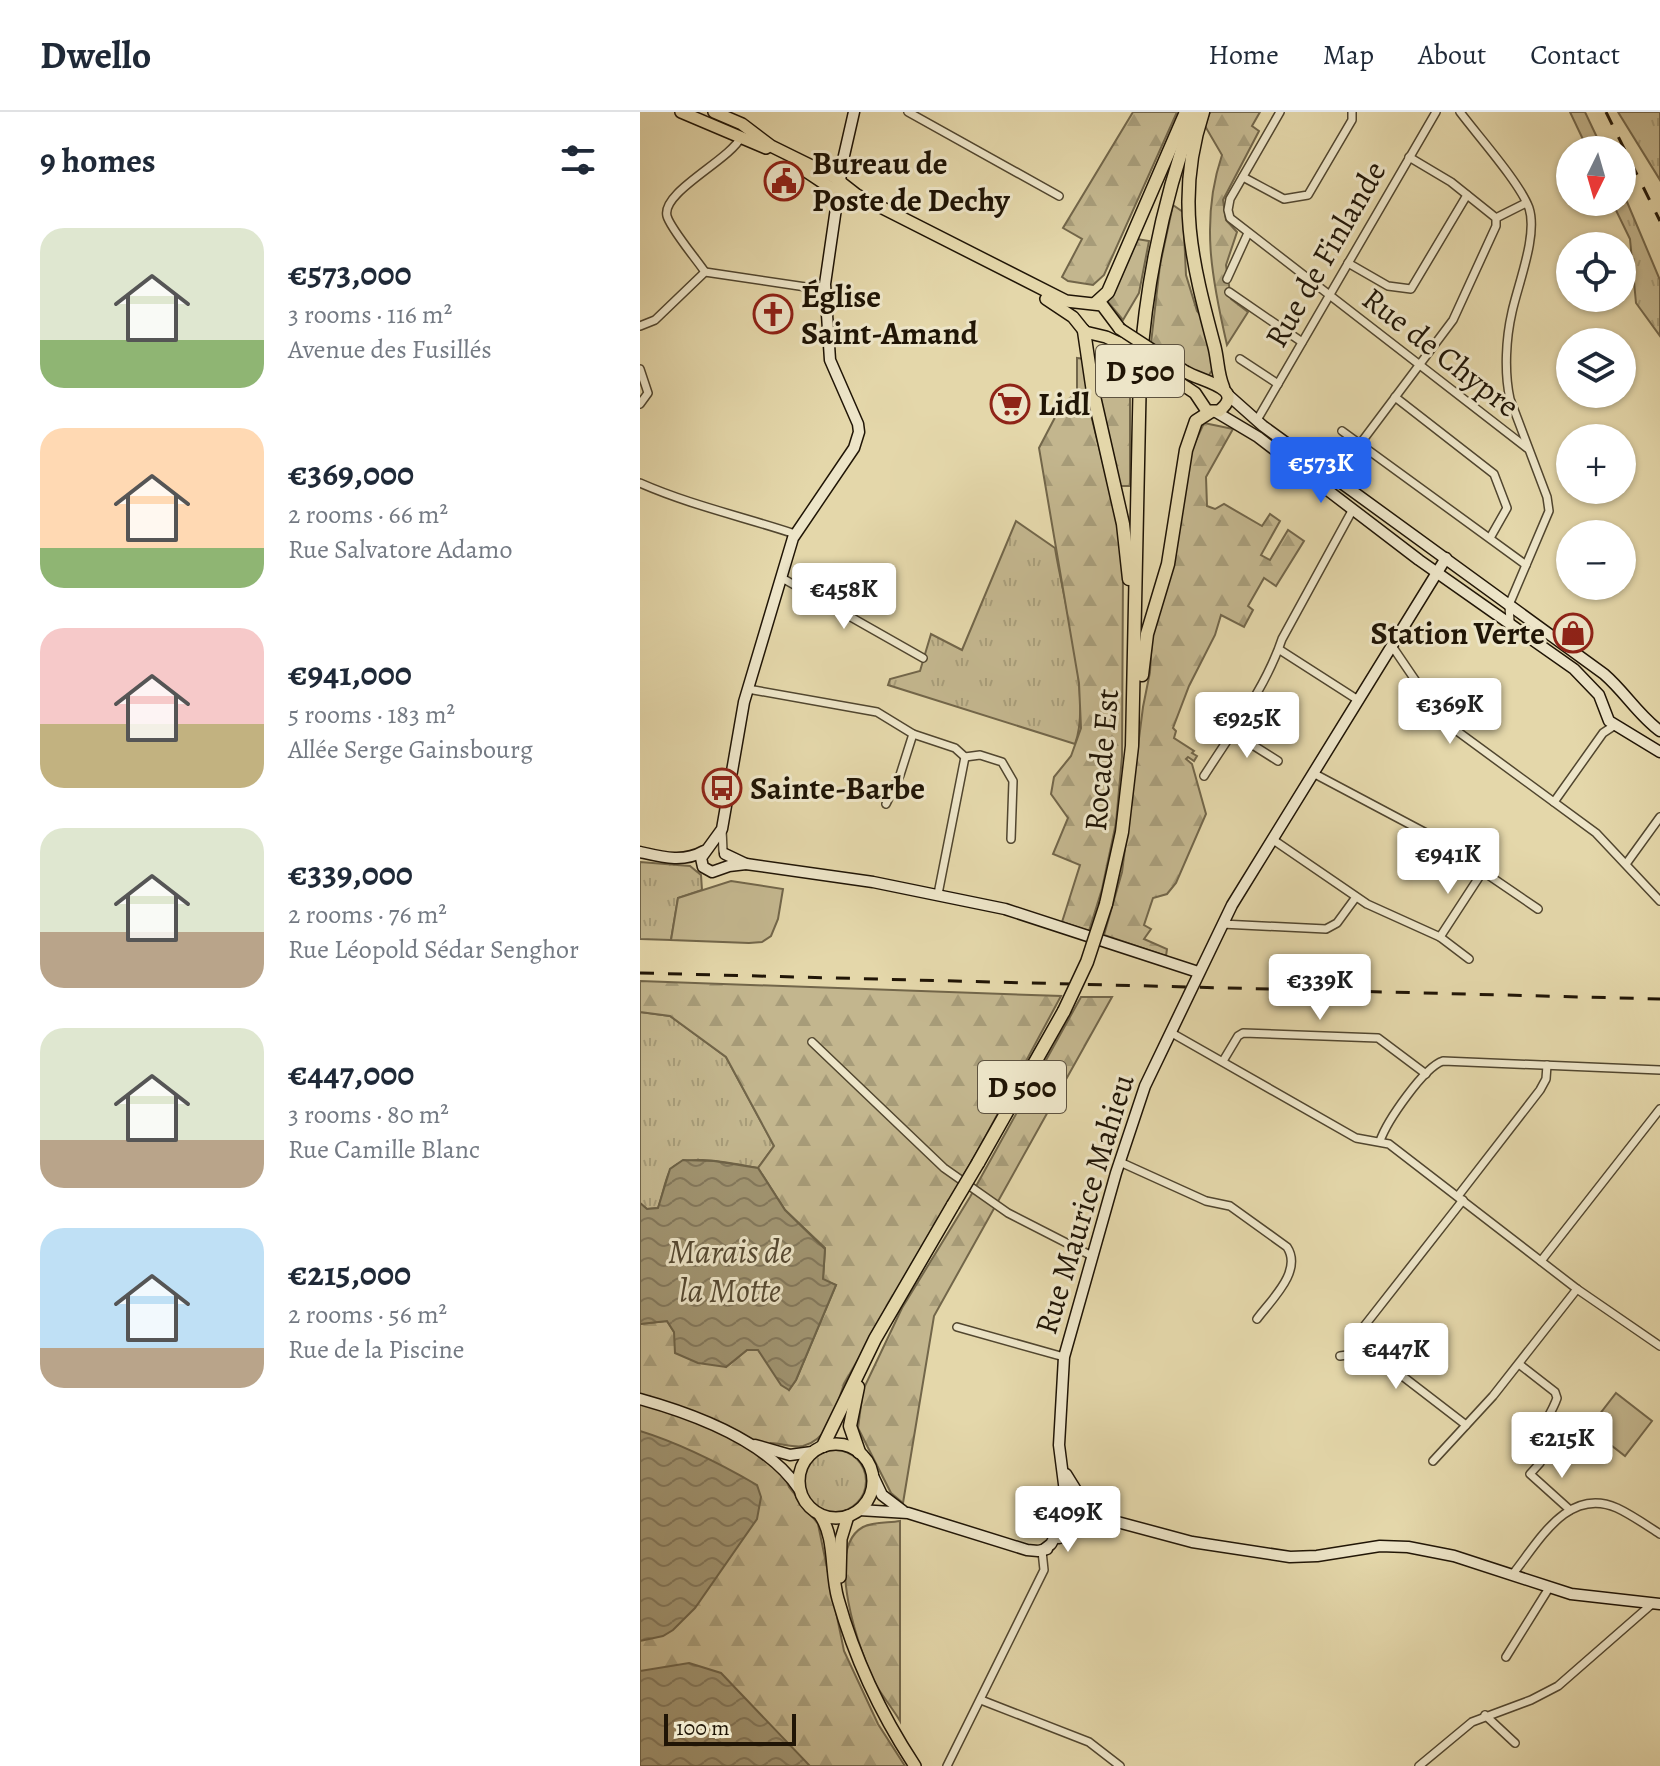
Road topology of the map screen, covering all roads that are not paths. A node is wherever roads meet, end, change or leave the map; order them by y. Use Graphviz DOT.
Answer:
graph roads {
  1 [pos="681,112"];
  2 [pos="714,112"];
  3 [pos="854,112"];
  4 [pos="908,112"];
  5 [pos="1186,112"];
  6 [pos="1195,112"];
  7 [pos="1203,112"];
  8 [pos="1280,112"];
  9 [pos="1352,112"];
  10 [pos="1436,112"];
  11 [pos="1460,112"];
  12 [pos="729,115"];
  13 [pos="741,137"];
  14 [pos="766,145"];
  15 [pos="1409,157"];
  16 [pos="1243,177"];
  17 [pos="843,188"];
  18 [pos="1467,195"];
  19 [pos="1059,196"];
  20 [pos="1526,203"];
  21 [pos="1496,218"];
  22 [pos="1248,233"];
  23 [pos="1348,263"];
  24 [pos="705,272"];
  25 [pos="1227,279"];
  26 [pos="1029,284"];
  27 [pos="826,290"];
  28 [pos="1229,292"];
  29 [pos="1329,295"];
  30 [pos="1092,304"];
  31 [pos="640,326"];
  32 [pos="1082,327"];
  33 [pos="1302,342"];
  34 [pos="1240,359"];
  35 [pos="1418,366"];
  36 [pos="640,369"];
  37 [pos="1278,384"];
  38 [pos="1225,391"];
  39 [pos="1395,397"];
  40 [pos="640,404"];
  41 [pos="1213,412"];
  42 [pos="1257,420"];
  43 [pos="1342,431"];
  44 [pos="1360,444"];
  45 [pos="1529,449"];
  46 [pos="640,483"];
  47 [pos="1353,509"];
  48 [pos="795,534"];
  49 [pos="1490,538"];
  50 [pos="1446,558"];
  51 [pos="1526,565"];
  52 [pos="1437,573"];
  53 [pos="782,578"];
  54 [pos="1509,605"];
  55 [pos="1511,624"];
  56 [pos="1135,636"];
  57 [pos="1392,646"];
  58 [pos="1280,650"];
  59 [pos="923,658"];
  60 [pos="748,689"];
  61 [pos="1626,696"];
  62 [pos="1358,700"];
  63 [pos="1635,707"];
  64 [pos="1611,719"];
  65 [pos="1133,726"];
  66 [pos="1660,731"];
  67 [pos="1232,732"];
  68 [pos="913,734"];
  69 [pos="1660,752"];
  70 [pos="965,757"];
  71 [pos="1278,761"];
  72 [pos="1313,773"];
  73 [pos="1204,776"];
  74 [pos="1554,802"];
  75 [pos="886,804"];
  76 [pos="1660,817"];
  77 [pos="722,829"];
  78 [pos="1011,839"];
  79 [pos="1272,839"];
  80 [pos="707,849"];
  81 [pos="640,852"];
  82 [pos="724,852"];
  83 [pos="676,858"];
  84 [pos="746,864"];
  85 [pos="1626,864"];
  86 [pos="724,867"];
  87 [pos="705,869"];
  88 [pos="1483,871"];
  89 [pos="938,894"];
  90 [pos="1356,897"];
  91 [pos="1660,901"];
  92 [pos="1538,909"];
  93 [pos="1222,924"];
  94 [pos="1440,937"];
  95 [pos="1469,959"];
  96 [pos="1198,972"];
  97 [pos="1170,1032"];
  98 [pos="812,1042"];
  99 [pos="1223,1061"];
  100 [pos="1547,1065"];
  101 [pos="1660,1070"];
  102 [pos="1426,1074"];
  103 [pos="1660,1109"];
  104 [pos="1380,1141"];
  105 [pos="1120,1162"];
  106 [pos="1460,1198"];
  107 [pos="1092,1256"];
  108 [pos="1541,1261"];
  109 [pos="1577,1289"];
  110 [pos="1257,1319"];
  111 [pos="957,1327"];
  112 [pos="1362,1345"];
  113 [pos="1660,1346"];
  114 [pos="1340,1356"];
  115 [pos="867,1357"];
  116 [pos="1064,1357"];
  117 [pos="1519,1364"];
  118 [pos="640,1399"];
  119 [pos="1466,1425"];
  120 [pos="744,1441"];
  121 [pos="817,1449"];
  122 [pos="859,1452"];
  123 [pos="1061,1461"];
  124 [pos="1433,1461"];
  125 [pos="873,1476"];
  126 [pos="799,1489"];
  127 [pos="1083,1498"];
  128 [pos="1061,1505"];
  129 [pos="1570,1510"];
  130 [pos="854,1513"];
  131 [pos="908,1513"];
  132 [pos="820,1515"];
  133 [pos="1080,1520"];
  134 [pos="1121,1522"];
  135 [pos="1660,1534"];
  136 [pos="1042,1551"];
  137 [pos="1512,1575"];
  138 [pos="1549,1588"];
  139 [pos="1657,1604"];
  140 [pos="845,1621"];
  141 [pos="1506,1657"];
  142 [pos="981,1700"];
  143 [pos="1485,1715"];
  144 [pos="1515,1743"];
  145 [pos="915,1766"];
  146 [pos="947,1766"];
  147 [pos="1120,1766"];
  148 [pos="1419,1766"];
  1 -- 13 [label="main road"];
  2 -- 12 [label="main road"];
  3 -- 17 [label="street"];
  4 -- 19 [label="street"];
  5 -- 30 [label="highway"];
  6 -- 56 [label="highway, Rocade Est / D 500"];
  7 -- 38 [label="highway"];
  8 -- 16 [label="street"];
  9 -- 16 [label="street"];
  10 -- 15 [label="street, Rue de Finlande"];
  11 -- 20 [label="street"];
  12 -- 14 [label="main road"];
  13 -- 14 [label="main road"];
  13 -- 24 [label="street"];
  14 -- 17 [label="main road"];
  15 -- 18 [label="street"];
  15 -- 23 [label="street, Rue de Finlande"];
  16 -- 22 [label="street"];
  17 -- 26 [label="main road"];
  17 -- 27 [label="street"];
  18 -- 21 [label="street"];
  18 -- 23 [label="street"];
  20 -- 21 [label="street"];
  20 -- 45 [label="street"];
  21 -- 35 [label="street"];
  22 -- 25 [label="street"];
  22 -- 29 [label="street, Rue de Chypre"];
  23 -- 29 [label="street, Rue de Finlande"];
  24 -- 27 [label="street"];
  24 -- 31 [label="street"];
  26 -- 30 [label="main road"];
  26 -- 32 [label="main road"];
  27 -- 48 [label="street"];
  28 -- 33 [label="street"];
  29 -- 33 [label="street, Rue de Finlande"];
  29 -- 35 [label="street, Rue de Chypre"];
  30 -- 32 [label="main road"];
  30 -- 38 [label="main road, bridge"];
  32 -- 41 [label="main road, bridge"];
  32 -- 56 [label="highway"];
  33 -- 37 [label="street, Rue de Finlande"];
  34 -- 37 [label="street"];
  35 -- 39 [label="street"];
  35 -- 45 [label="street, Rue de Chypre"];
  36 -- 40 [label="street"];
  37 -- 42 [label="street, Rue de Finlande"];
  38 -- 41 [label="main road"];
  38 -- 42 [label="street"];
  39 -- 44 [label="street"];
  39 -- 49 [label="street"];
  41 -- 47 [label="street"];
  41 -- 65 [label="highway"];
  42 -- 50 [label="street"];
  43 -- 44 [label="street"];
  44 -- 49 [label="street"];
  45 -- 51 [label="street"];
  46 -- 48 [label="street"];
  47 -- 52 [label="street"];
  47 -- 58 [label="street"];
  48 -- 53 [label="street"];
  49 -- 51 [label="street"];
  50 -- 52 [label="street, Rue Maurice Mahieu"];
  50 -- 54 [label="street"];
  51 -- 54 [label="street"];
  52 -- 55 [label="street"];
  52 -- 57 [label="street, Rue Maurice Mahieu"];
  53 -- 59 [label="street"];
  53 -- 60 [label="street"];
  54 -- 55 [label="street"];
  54 -- 61 [label="street"];
  55 -- 64 [label="street"];
  56 -- 65 [label="highway, Rocade Est / D 500"];
  57 -- 62 [label="street, Rue Maurice Mahieu"];
  57 -- 74 [label="street"];
  58 -- 62 [label="street"];
  58 -- 67 [label="street"];
  60 -- 68 [label="street"];
  60 -- 77 [label="street"];
  61 -- 63 [label="street"];
  61 -- 64 [label="street"];
  62 -- 72 [label="street, Rue Maurice Mahieu"];
  63 -- 64 [label="street"];
  63 -- 66 [label="street"];
  64 -- 69 [label="street"];
  64 -- 74 [label="street"];
  65 -- 115 [label="highway, Rocade Est / D 500, bridge"];
  67 -- 71 [label="street"];
  67 -- 73 [label="street"];
  68 -- 70 [label="street"];
  68 -- 75 [label="street"];
  70 -- 78 [label="street"];
  70 -- 89 [label="street"];
  72 -- 79 [label="street, Rue Maurice Mahieu"];
  72 -- 88 [label="street"];
  74 -- 85 [label="street"];
  76 -- 85 [label="street"];
  77 -- 80 [label="street"];
  77 -- 82 [label="street"];
  79 -- 90 [label="street"];
  79 -- 93 [label="street, Rue Maurice Mahieu"];
  80 -- 82 [label="street"];
  80 -- 83 [label="street"];
  80 -- 87 [label="street"];
  81 -- 83 [label="street"];
  82 -- 84 [label="street"];
  82 -- 86 [label="street"];
  83 -- 87 [label="street"];
  84 -- 86 [label="street"];
  84 -- 89 [label="street"];
  85 -- 91 [label="street"];
  86 -- 87 [label="street"];
  88 -- 92 [label="street"];
  88 -- 94 [label="street"];
  89 -- 96 [label="street"];
  90 -- 93 [label="street"];
  90 -- 94 [label="street"];
  93 -- 96 [label="street, Rue Maurice Mahieu"];
  94 -- 95 [label="street"];
  96 -- 97 [label="street, Rue Maurice Mahieu"];
  97 -- 99 [label="street"];
  97 -- 105 [label="street, Rue Maurice Mahieu"];
  98 -- 107 [label="street"];
  99 -- 102 [label="street"];
  99 -- 104 [label="street"];
  100 -- 101 [label="street"];
  100 -- 102 [label="street"];
  100 -- 106 [label="street"];
  102 -- 104 [label="street"];
  103 -- 108 [label="street"];
  104 -- 106 [label="street"];
  105 -- 107 [label="street, Rue Maurice Mahieu"];
  105 -- 110 [label="street"];
  106 -- 108 [label="street"];
  106 -- 112 [label="street"];
  107 -- 116 [label="street, Rue Maurice Mahieu"];
  108 -- 109 [label="street"];
  109 -- 113 [label="street"];
  109 -- 117 [label="street"];
  111 -- 116 [label="street"];
  112 -- 114 [label="street"];
  112 -- 119 [label="street"];
  115 -- 121 [label="highway, D 500"];
  115 -- 122 [label="highway, D 500"];
  116 -- 123 [label="street, Rue Maurice Mahieu"];
  117 -- 119 [label="street"];
  117 -- 129 [label="street"];
  118 -- 120 [label="street"];
  119 -- 124 [label="street"];
  120 -- 121 [label="street"];
  120 -- 126 [label="street"];
  121 -- 122 [label="main road"];
  121 -- 126 [label="main road"];
  122 -- 125 [label="main road"];
  123 -- 127 [label="street, Rue Maurice Mahieu"];
  123 -- 128 [label="street, Rue Maurice Mahieu"];
  125 -- 130 [label="main road"];
  125 -- 131 [label="street"];
  126 -- 132 [label="main road"];
  127 -- 128 [label="street"];
  127 -- 133 [label="street"];
  127 -- 134 [label="street"];
  128 -- 133 [label="street"];
  128 -- 136 [label="street"];
  129 -- 135 [label="street"];
  129 -- 137 [label="street"];
  130 -- 131 [label="street"];
  130 -- 132 [label="main road"];
  130 -- 140 [label="main road"];
  131 -- 136 [label="street"];
  132 -- 140 [label="main road"];
  133 -- 134 [label="street"];
  133 -- 136 [label="street"];
  134 -- 137 [label="street"];
  136 -- 142 [label="street"];
  137 -- 138 [label="street"];
  138 -- 139 [label="street"];
  138 -- 141 [label="street"];
  139 -- 143 [label="street"];
  140 -- 145 [label="main road"];
  142 -- 146 [label="street"];
  142 -- 147 [label="street"];
  143 -- 144 [label="street"];
  143 -- 148 [label="street"];
}
